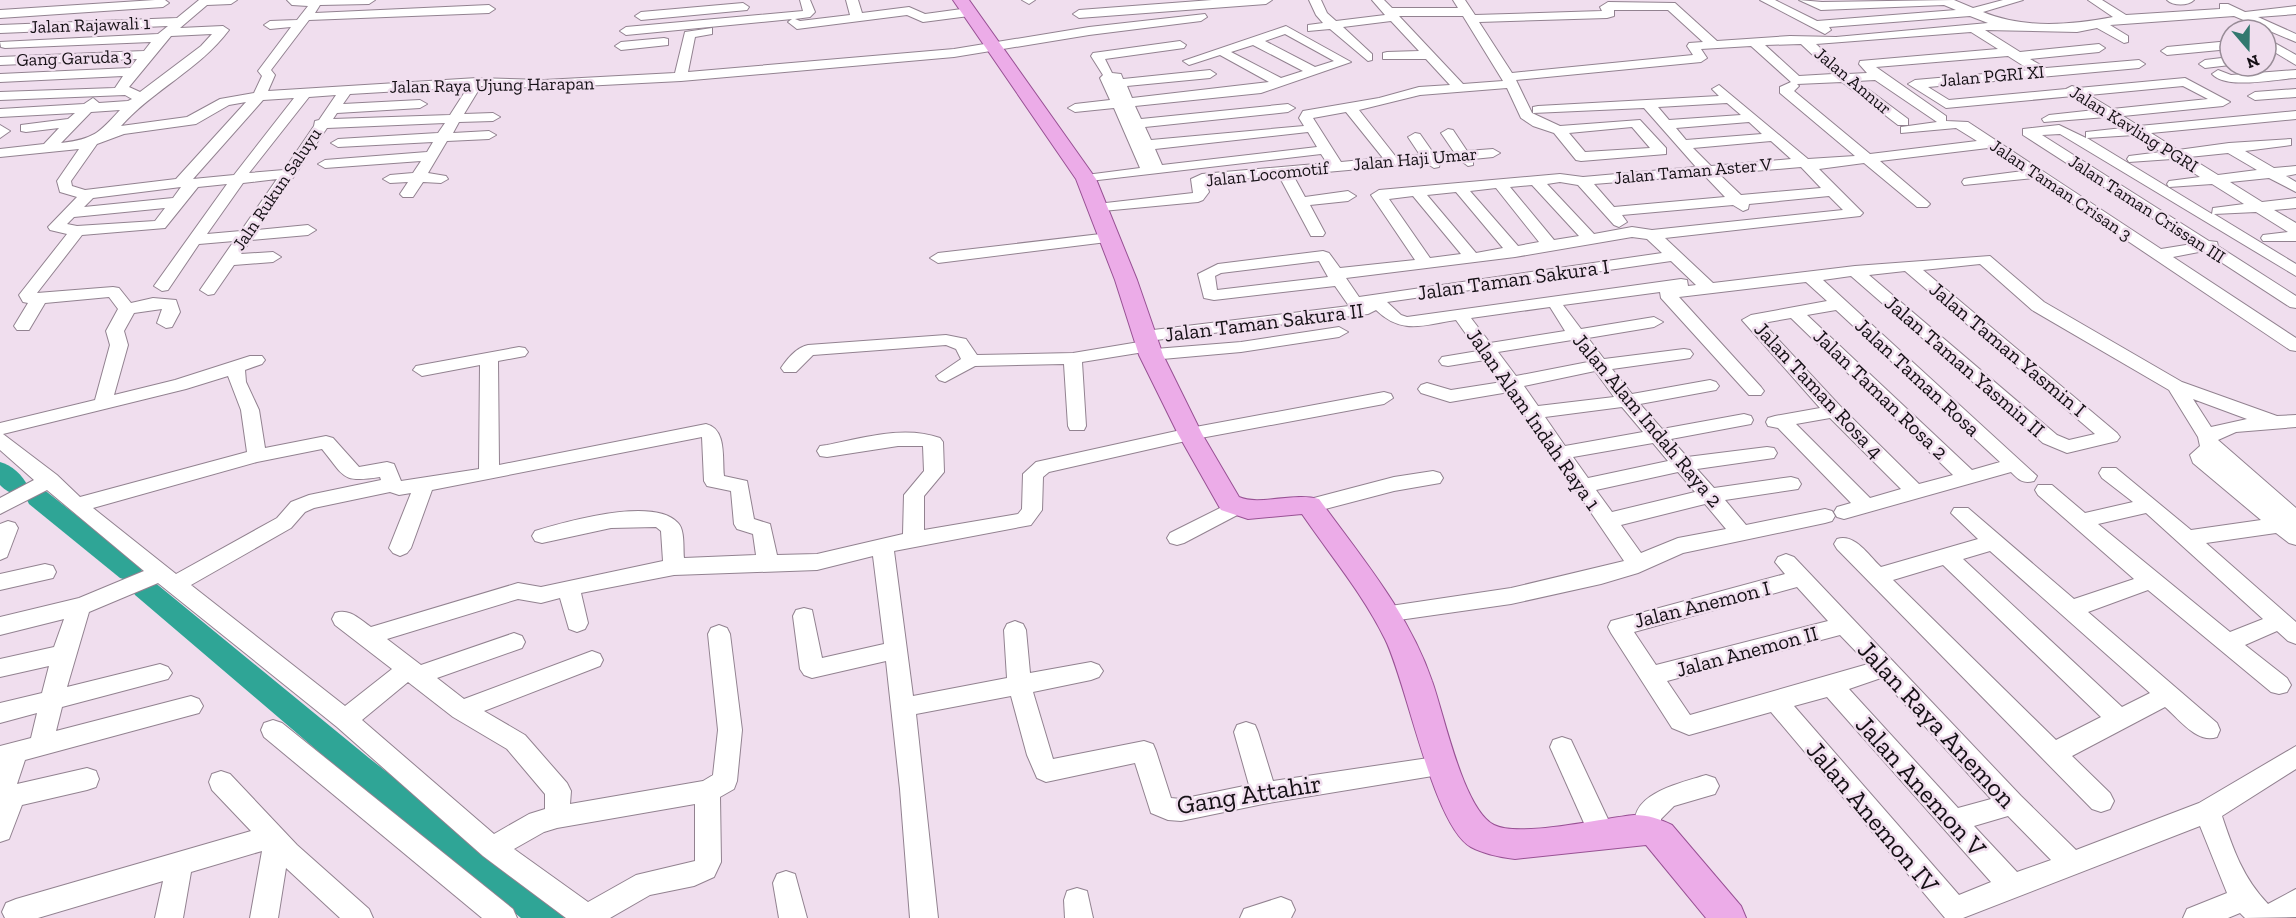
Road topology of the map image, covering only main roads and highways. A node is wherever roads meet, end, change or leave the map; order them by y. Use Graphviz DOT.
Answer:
graph roads {
  1 [pos="965,6"];
  2 [pos="1728,918"];
  1 -- 2 [label="main road"];
}
